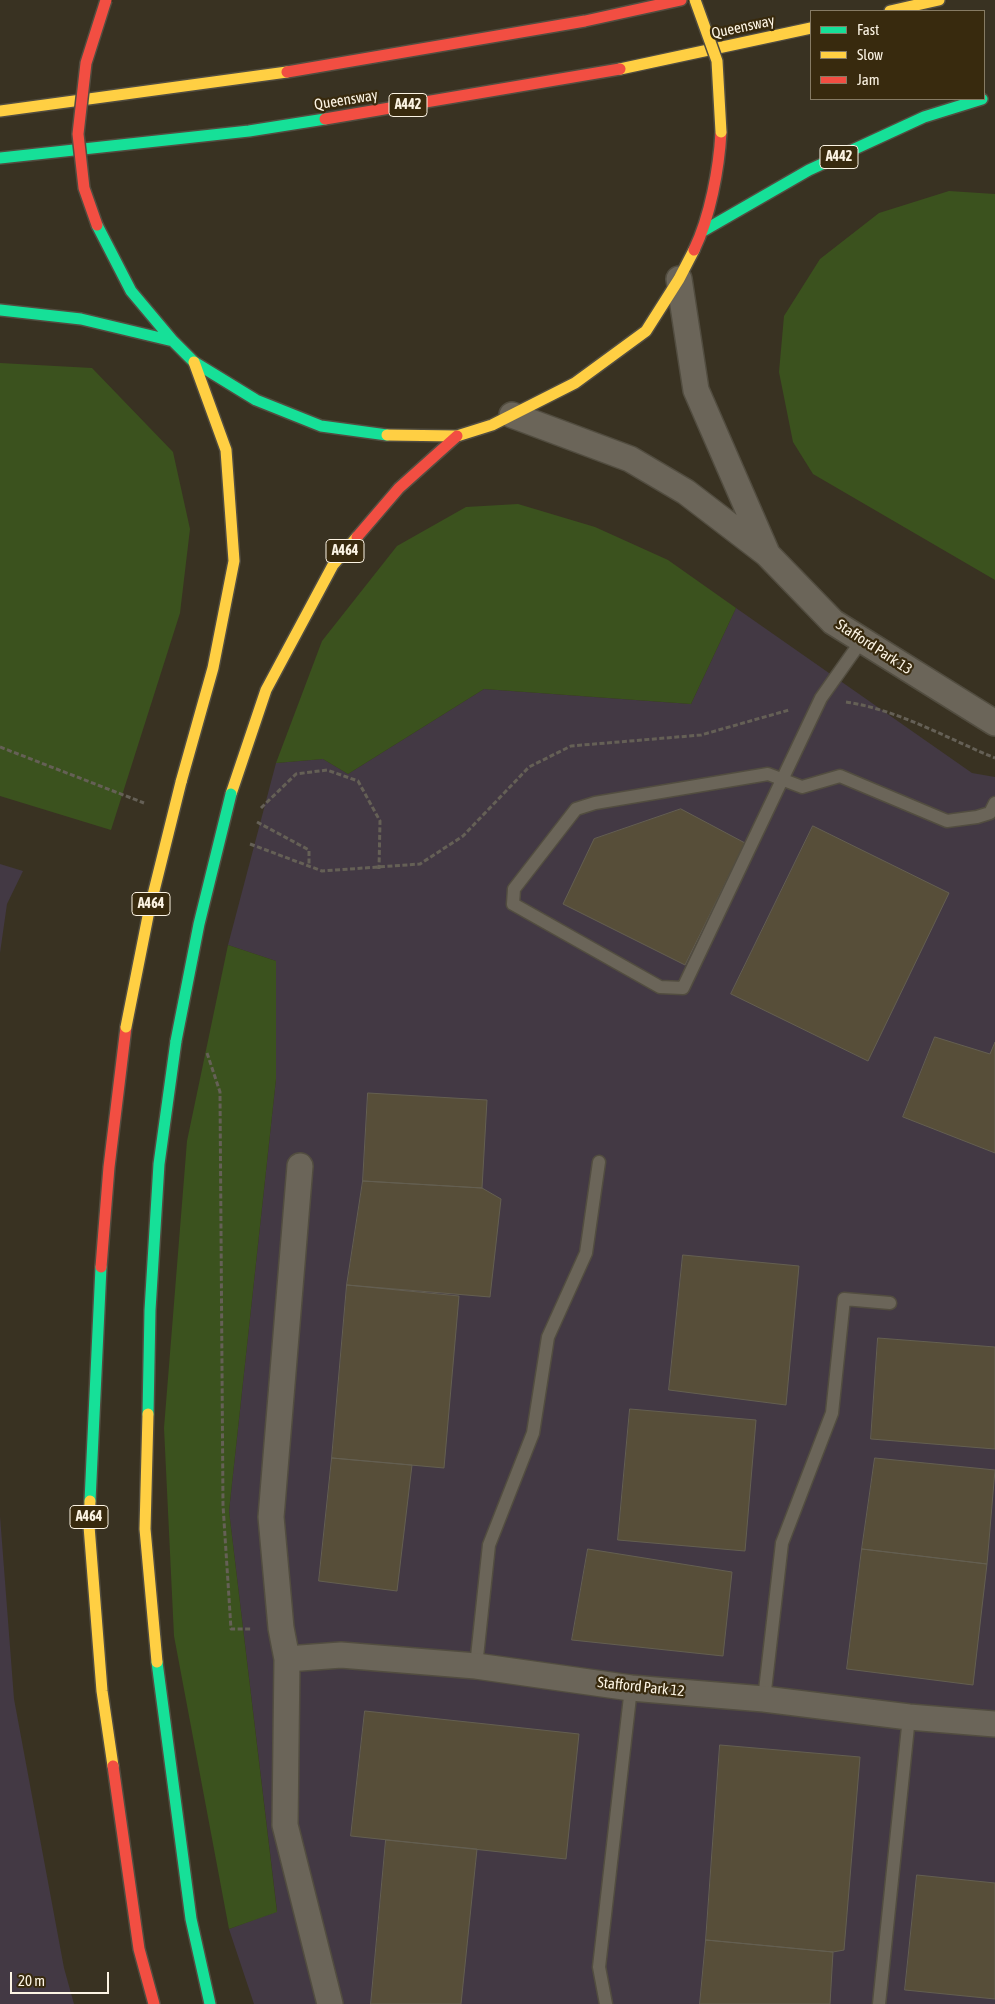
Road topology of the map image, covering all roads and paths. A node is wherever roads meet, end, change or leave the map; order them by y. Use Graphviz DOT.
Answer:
graph roads {
  1 [pos="106,0"];
  2 [pos="681,0"];
  3 [pos="695,0"];
  4 [pos="939,0"];
  5 [pos="894,10"];
  6 [pos="810,28"];
  7 [pos="977,100"];
  8 [pos="0,111"];
  9 [pos="0,158"];
  10 [pos="703,231"];
  11 [pos="679,279"];
  12 [pos="0,310"];
  13 [pos="173,341"];
  14 [pos="194,362"];
  15 [pos="512,415"];
  16 [pos="457,436"];
  17 [pos="767,554"];
  18 [pos="862,640"];
  19 [pos="821,698"];
  20 [pos="995,723"];
  21 [pos="0,747"];
  22 [pos="995,758"];
  23 [pos="784,779"];
  24 [pos="995,803"];
  25 [pos="153,807"];
  26 [pos="260,809"];
  27 [pos="257,822"];
  28 [pos="245,842"];
  29 [pos="309,866"];
  30 [pos="379,868"];
  31 [pos="204,1046"];
  32 [pos="599,1162"];
  33 [pos="300,1166"];
  34 [pos="890,1303"];
  35 [pos="232,1630"];
  36 [pos="287,1659"];
  37 [pos="476,1666"];
  38 [pos="631,1688"];
  39 [pos="764,1699"];
  40 [pos="908,1717"];
  41 [pos="995,1724"];
  42 [pos="154,2004"];
  43 [pos="210,2004"];
  44 [pos="330,2004"];
  45 [pos="606,2004"];
  46 [pos="879,2004"];
  1 -- 13 [label="highway, bridge"];
  2 -- 8 [label="highway"];
  3 -- 10 [label="highway, bridge"];
  4 -- 5 [label="highway"];
  6 -- 9 [label="highway, Queensway / A442"];
  7 -- 10 [label="highway, A442"];
  10 -- 11 [label="highway"];
  11 -- 15 [label="highway"];
  11 -- 17 [label="street"];
  12 -- 13 [label="highway"];
  13 -- 14 [label="highway"];
  14 -- 16 [label="highway"];
  14 -- 42 [label="highway, A464, bridge"];
  15 -- 16 [label="highway"];
  15 -- 17 [label="street"];
  16 -- 43 [label="highway, A464, bridge"];
  17 -- 18 [label="street, Stafford Park 13"];
  18 -- 19 [label="lane"];
  18 -- 20 [label="street, Stafford Park 13"];
  19 -- 22 [label="path"];
  19 -- 23 [label="lane"];
  19 -- 30 [label="path"];
  21 -- 25 [label="path"];
  23 -- 23 [label="lane"];
  23 -- 24 [label="lane"];
  26 -- 30 [label="path"];
  27 -- 29 [label="path"];
  28 -- 29 [label="path"];
  29 -- 30 [label="path"];
  31 -- 35 [label="path"];
  32 -- 37 [label="lane"];
  33 -- 36 [label="street"];
  34 -- 39 [label="lane"];
  36 -- 37 [label="street, Stafford Park 12"];
  36 -- 44 [label="street"];
  37 -- 38 [label="street, Stafford Park 12"];
  38 -- 39 [label="street, Stafford Park 12"];
  38 -- 45 [label="lane"];
  39 -- 40 [label="street, Stafford Park 12"];
  40 -- 41 [label="street, Stafford Park 12"];
  40 -- 46 [label="lane"];
}
